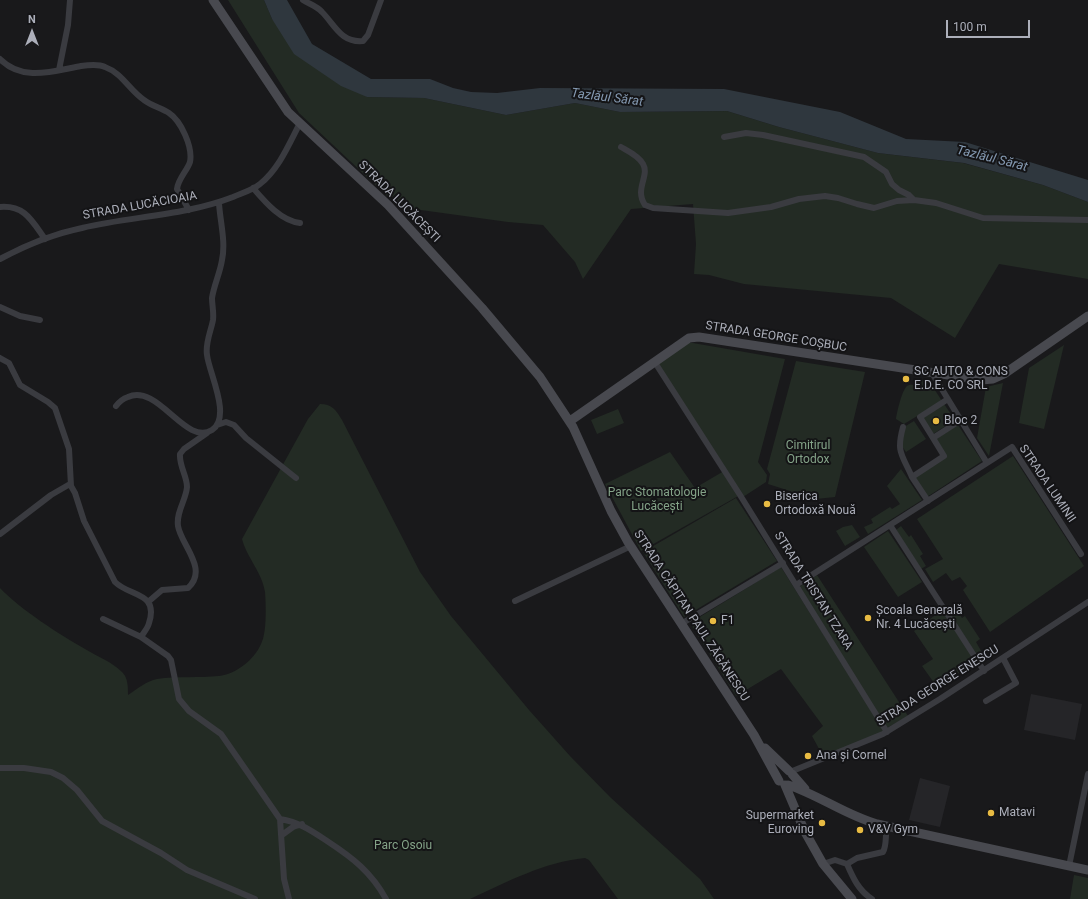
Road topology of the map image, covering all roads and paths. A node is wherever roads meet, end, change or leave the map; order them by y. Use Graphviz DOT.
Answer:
graph roads {
  1 [pos="70,0"];
  2 [pos="213,0"];
  3 [pos="303,0"];
  4 [pos="381,0"];
  5 [pos="0,59"];
  6 [pos="59,70"];
  7 [pos="300,124"];
  8 [pos="724,137"];
  9 [pos="621,147"];
  10 [pos="253,188"];
  11 [pos="914,200"];
  12 [pos="218,203"];
  13 [pos="0,207"];
  14 [pos="189,210"];
  15 [pos="1088,220"];
  16 [pos="300,223"];
  17 [pos="45,239"];
  18 [pos="0,259"];
  19 [pos="0,307"];
  20 [pos="1088,316"];
  21 [pos="40,320"];
  22 [pos="0,358"];
  23 [pos="654,361"];
  24 [pos="932,373"];
  25 [pos="948,399"];
  26 [pos="116,406"];
  27 [pos="961,420"];
  28 [pos="570,421"];
  29 [pos="217,425"];
  30 [pos="903,427"];
  31 [pos="208,432"];
  32 [pos="933,438"];
  33 [pos="988,463"];
  34 [pos="912,477"];
  35 [pos="296,478"];
  36 [pos="70,484"];
  37 [pos="928,501"];
  38 [pos="890,525"];
  39 [pos="0,534"];
  40 [pos="630,546"];
  41 [pos="1081,554"];
  42 [pos="783,563"];
  43 [pos="796,585"];
  44 [pos="514,601"];
  45 [pos="148,602"];
  46 [pos="1088,602"];
  47 [pos="103,620"];
  48 [pos="681,624"];
  49 [pos="141,637"];
  50 [pos="1003,658"];
  51 [pos="984,671"];
  52 [pos="986,701"];
  53 [pos="887,732"];
  54 [pos="754,735"];
  55 [pos="0,768"];
  56 [pos="790,773"];
  57 [pos="1088,774"];
  58 [pos="784,784"];
  59 [pos="818,798"];
  60 [pos="280,818"];
  61 [pos="302,824"];
  62 [pos="887,827"];
  63 [pos="282,835"];
  64 [pos="823,864"];
  65 [pos="847,864"];
  66 [pos="1069,866"];
  67 [pos="1088,870"];
  68 [pos="255,899"];
  69 [pos="289,899"];
  70 [pos="386,899"];
  71 [pos="852,899"];
  72 [pos="872,899"];
  1 -- 6 [label="street"];
  2 -- 7 [label="main road, STRADA LUCĂCEȘTI"];
  3 -- 4 [label="street"];
  5 -- 6 [label="street"];
  6 -- 14 [label="street"];
  7 -- 10 [label="street, STRADA LUCĂCIOAIA"];
  7 -- 28 [label="main road, STRADA LUCĂCEȘTI"];
  8 -- 11 [label="street"];
  9 -- 11 [label="street"];
  10 -- 12 [label="street, STRADA LUCĂCIOAIA"];
  10 -- 16 [label="street"];
  11 -- 15 [label="street"];
  12 -- 14 [label="street, STRADA LUCĂCIOAIA"];
  12 -- 29 [label="street"];
  13 -- 17 [label="street"];
  14 -- 17 [label="street, STRADA LUCĂCIOAIA"];
  17 -- 18 [label="street, STRADA LUCĂCIOAIA"];
  19 -- 21 [label="street"];
  20 -- 24 [label="main road, STRADA GEORGE COȘBUC"];
  22 -- 36 [label="street"];
  23 -- 24 [label="main road, STRADA GEORGE COȘBUC"];
  23 -- 28 [label="main road, STRADA GEORGE COȘBUC"];
  23 -- 42 [label="street, STRADA TRISTAN TZARA"];
  24 -- 25 [label="street"];
  25 -- 27 [label="street"];
  25 -- 32 [label="street"];
  26 -- 31 [label="street"];
  27 -- 32 [label="street"];
  27 -- 33 [label="street"];
  28 -- 40 [label="main road, STRADA CĂPITAN PAUL ZĂGĂNESCU"];
  29 -- 31 [label="street"];
  29 -- 35 [label="street"];
  30 -- 34 [label="street"];
  31 -- 45 [label="street"];
  32 -- 34 [label="street"];
  33 -- 37 [label="street, STRADA LUMINII"];
  33 -- 41 [label="street, STRADA LUMINII"];
  34 -- 37 [label="street"];
  36 -- 39 [label="street"];
  36 -- 45 [label="street"];
  37 -- 38 [label="street, STRADA LUMINII"];
  38 -- 43 [label="street, STRADA LUMINII"];
  38 -- 51 [label="street"];
  40 -- 44 [label="street"];
  40 -- 48 [label="main road, STRADA CĂPITAN PAUL ZĂGĂNESCU"];
  42 -- 43 [label="street, STRADA TRISTAN TZARA"];
  42 -- 48 [label="street"];
  43 -- 53 [label="street, STRADA TRISTAN TZARA"];
  45 -- 49 [label="street"];
  46 -- 50 [label="street, STRADA GEORGE ENESCU"];
  47 -- 49 [label="street"];
  48 -- 54 [label="main road, STRADA CĂPITAN PAUL ZĂGĂNESCU"];
  49 -- 60 [label="street"];
  50 -- 51 [label="street, STRADA GEORGE ENESCU"];
  50 -- 52 [label="street"];
  51 -- 53 [label="street, STRADA GEORGE ENESCU"];
  53 -- 56 [label="street, STRADA GEORGE ENESCU"];
  54 -- 56 [label="main road, STRADA CĂPITAN PAUL ZĂGĂNESCU"];
  54 -- 58 [label="main road, STRADA CĂPITAN PAUL ZĂGĂNESCU"];
  55 -- 68 [label="street"];
  56 -- 58 [label="main road"];
  56 -- 59 [label="main road, STRADA CĂPITAN PAUL ZĂGĂNESCU"];
  57 -- 66 [label="street"];
  58 -- 59 [label="main road, STRADA CĂPITAN PAUL ZĂGĂNESCU"];
  58 -- 64 [label="main road"];
  59 -- 62 [label="main road, STRADA CĂPITAN PAUL ZĂGĂNESCU"];
  60 -- 61 [label="street"];
  60 -- 63 [label="street"];
  61 -- 63 [label="street"];
  61 -- 70 [label="street"];
  62 -- 65 [label="street"];
  62 -- 66 [label="main road, STRADA CĂPITAN PAUL ZĂGĂNESCU"];
  63 -- 69 [label="street"];
  64 -- 65 [label="street"];
  64 -- 71 [label="main road"];
  65 -- 72 [label="street"];
  66 -- 67 [label="main road, STRADA CĂPITAN PAUL ZĂGĂNESCU"];
}
